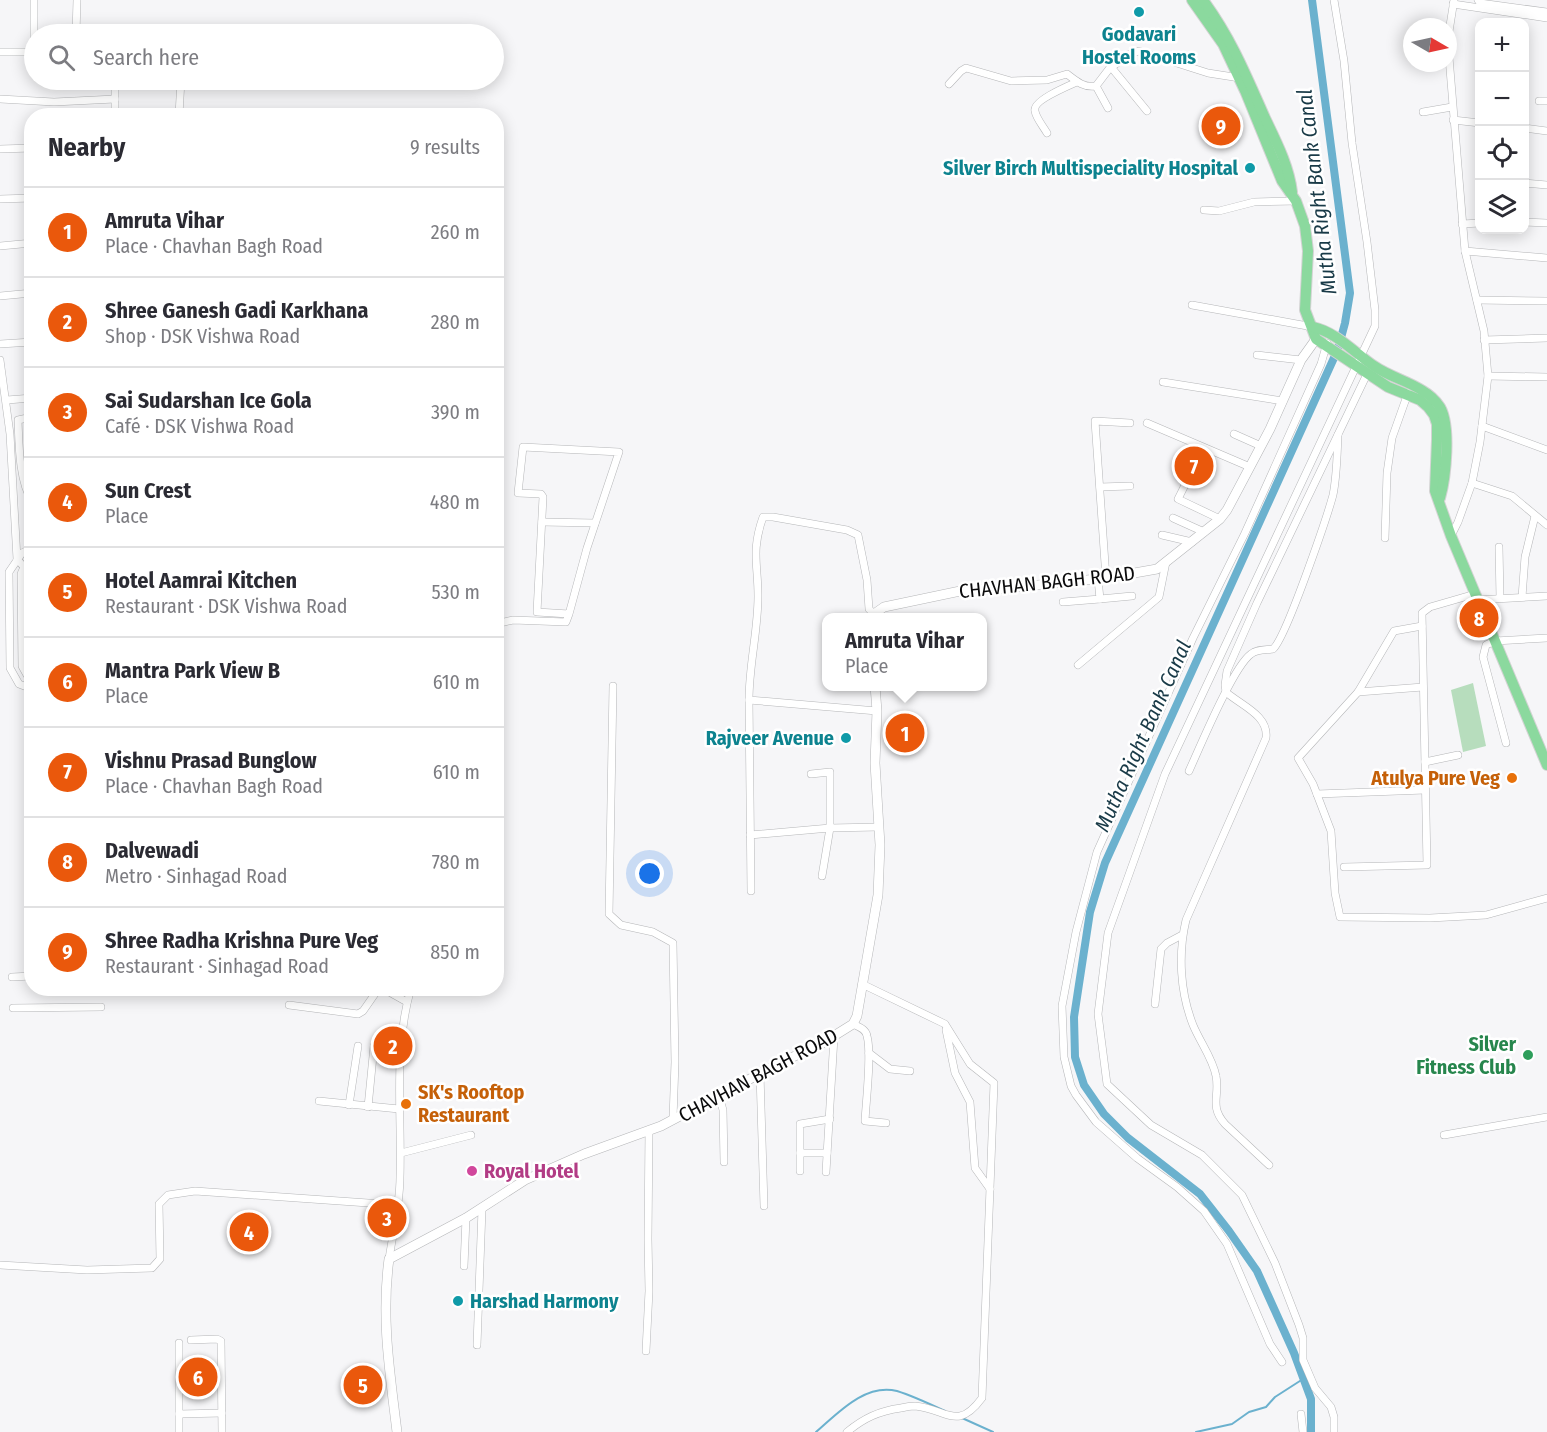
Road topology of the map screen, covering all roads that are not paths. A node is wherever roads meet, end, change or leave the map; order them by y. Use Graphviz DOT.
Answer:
graph roads {
  1 [pos="34,0"];
  2 [pos="77,0"];
  3 [pos="1192,0"];
  4 [pos="1203,0"];
  5 [pos="1334,0"];
  6 [pos="1478,0"];
  7 [pos="1453,2"];
  8 [pos="1547,12"];
  9 [pos="1451,18"];
  10 [pos="1547,18"];
  11 [pos="34,24"];
  12 [pos="76,24"];
  13 [pos="0,52"];
  14 [pos="24,52"];
  15 [pos="1111,67"];
  16 [pos="1450,72"];
  17 [pos="1240,78"];
  18 [pos="1077,81"];
  19 [pos="949,84"];
  20 [pos="1096,86"];
  21 [pos="115,90"];
  22 [pos="180,90"];
  23 [pos="0,99"];
  24 [pos="115,99"];
  25 [pos="1452,107"];
  26 [pos="116,108"];
  27 [pos="179,108"];
  28 [pos="1108,108"];
  29 [pos="1147,111"];
  30 [pos="1423,112"];
  31 [pos="1453,120"];
  32 [pos="1475,123"];
  33 [pos="1529,129"];
  34 [pos="1547,131"];
  35 [pos="1047,133"];
  36 [pos="0,148"];
  37 [pos="24,148"];
  38 [pos="1529,183"];
  39 [pos="1547,185"];
  40 [pos="1294,197"];
  41 [pos="24,198"];
  42 [pos="0,199"];
  43 [pos="1204,210"];
  44 [pos="1529,222"];
  45 [pos="1475,223"];
  46 [pos="1547,223"];
  47 [pos="1462,224"];
  48 [pos="24,244"];
  49 [pos="0,246"];
  50 [pos="1465,251"];
  51 [pos="1547,258"];
  52 [pos="24,294"];
  53 [pos="0,296"];
  54 [pos="1477,300"];
  55 [pos="1547,301"];
  56 [pos="1192,305"];
  57 [pos="1313,327"];
  58 [pos="1329,333"];
  59 [pos="1547,338"];
  60 [pos="1316,339"];
  61 [pos="1484,340"];
  62 [pos="24,342"];
  63 [pos="0,344"];
  64 [pos="1326,346"];
  65 [pos="1257,355"];
  66 [pos="0,360"];
  67 [pos="1301,360"];
  68 [pos="1359,362"];
  69 [pos="1369,369"];
  70 [pos="1488,376"];
  71 [pos="1547,377"];
  72 [pos="1162,382"];
  73 [pos="1410,389"];
  74 [pos="24,399"];
  75 [pos="7,400"];
  76 [pos="1283,401"];
  77 [pos="24,419"];
  78 [pos="1130,423"];
  79 [pos="1147,423"];
  80 [pos="1482,426"];
  81 [pos="1338,433"];
  82 [pos="1234,434"];
  83 [pos="1261,446"];
  84 [pos="1547,450"];
  85 [pos="1250,467"];
  86 [pos="24,479"];
  87 [pos="1188,479"];
  88 [pos="1472,483"];
  89 [pos="1130,486"];
  90 [pos="1100,487"];
  91 [pos="1535,516"];
  92 [pos="1173,518"];
  93 [pos="1220,519"];
  94 [pos="542,522"];
  95 [pos="595,523"];
  96 [pos="1547,525"];
  97 [pos="1204,532"];
  98 [pos="1162,535"];
  99 [pos="1451,536"];
  100 [pos="1385,538"];
  101 [pos="1192,542"];
  102 [pos="1498,548"];
  103 [pos="24,552"];
  104 [pos="17,559"];
  105 [pos="1166,562"];
  106 [pos="24,567"];
  107 [pos="1102,579"];
  108 [pos="1132,596"];
  109 [pos="1547,596"];
  110 [pos="1476,597"];
  111 [pos="1522,597"];
  112 [pos="1100,598"];
  113 [pos="1500,598"];
  114 [pos="1063,602"];
  115 [pos="871,613"];
  116 [pos="877,613"];
  117 [pos="569,614"];
  118 [pos="504,622"];
  119 [pos="1422,626"];
  120 [pos="1547,638"];
  121 [pos="1495,641"];
  122 [pos="1078,665"];
  123 [pos="24,670"];
  124 [pos="24,686"];
  125 [pos="613,686"];
  126 [pos="1423,687"];
  127 [pos="875,691"];
  128 [pos="1226,692"];
  129 [pos="1358,692"];
  130 [pos="749,700"];
  131 [pos="877,711"];
  132 [pos="1506,743"];
  133 [pos="1458,755"];
  134 [pos="1425,762"];
  135 [pos="1547,765"];
  136 [pos="1189,771"];
  137 [pos="811,774"];
  138 [pos="1425,790"];
  139 [pos="1317,794"];
  140 [pos="878,826"];
  141 [pos="830,828"];
  142 [pos="750,835"];
  143 [pos="1344,867"];
  144 [pos="822,876"];
  145 [pos="751,891"];
  146 [pos="1547,898"];
  147 [pos="1182,935"];
  148 [pos="24,976"];
  149 [pos="12,977"];
  150 [pos="862,984"];
  151 [pos="374,996"];
  152 [pos="395,996"];
  153 [pos="409,996"];
  154 [pos="407,1002"];
  155 [pos="1155,1004"];
  156 [pos="289,1005"];
  157 [pos="101,1007"];
  158 [pos="13,1008"];
  159 [pos="854,1024"];
  160 [pos="945,1024"];
  161 [pos="834,1037"];
  162 [pos="358,1046"];
  163 [pos="374,1046"];
  164 [pos="869,1053"];
  165 [pos="910,1071"];
  166 [pos="760,1074"];
  167 [pos="719,1096"];
  168 [pos="319,1101"];
  169 [pos="350,1105"];
  170 [pos="368,1107"];
  171 [pos="399,1109"];
  172 [pos="1547,1117"];
  173 [pos="673,1119"];
  174 [pos="830,1119"];
  175 [pos="886,1123"];
  176 [pos="649,1130"];
  177 [pos="471,1134"];
  178 [pos="1444,1135"];
  179 [pos="401,1153"];
  180 [pos="800,1153"];
  181 [pos="827,1153"];
  182 [pos="724,1162"];
  183 [pos="1269,1165"];
  184 [pos="800,1171"];
  185 [pos="826,1172"];
  186 [pos="990,1190"];
  187 [pos="397,1205"];
  188 [pos="764,1206"];
  189 [pos="482,1209"];
  190 [pos="466,1218"];
  191 [pos="389,1259"];
  192 [pos="0,1265"];
  193 [pos="464,1266"];
  194 [pos="191,1340"];
  195 [pos="179,1342"];
  196 [pos="477,1345"];
  197 [pos="646,1351"];
  198 [pos="1282,1362"];
  199 [pos="222,1413"];
  200 [pos="179,1414"];
  201 [pos="1302,1414"];
  202 [pos="179,1432"];
  203 [pos="222,1432"];
  204 [pos="397,1432"];
  205 [pos="847,1432"];
  206 [pos="1303,1432"];
  207 [pos="1334,1432"];
  1 -- 11 [label="street"];
  2 -- 12 [label="street"];
  3 -- 17 [label="main road"];
  4 -- 40 [label="main road"];
  5 -- 68 [label="street"];
  6 -- 8 [label="street"];
  7 -- 9 [label="street"];
  7 -- 10 [label="street"];
  13 -- 14 [label="street"];
  15 -- 17 [label="street"];
  15 -- 20 [label="street"];
  15 -- 29 [label="street"];
  16 -- 25 [label="street"];
  17 -- 40 [label="main road"];
  18 -- 19 [label="street"];
  18 -- 20 [label="street"];
  18 -- 35 [label="street"];
  20 -- 28 [label="street"];
  21 -- 24 [label="street"];
  22 -- 27 [label="street"];
  23 -- 24 [label="street"];
  24 -- 26 [label="street"];
  25 -- 30 [label="street"];
  25 -- 31 [label="street"];
  31 -- 32 [label="street"];
  31 -- 47 [label="street"];
  33 -- 34 [label="street"];
  36 -- 37 [label="street"];
  38 -- 39 [label="street"];
  40 -- 43 [label="street"];
  40 -- 57 [label="main road"];
  41 -- 42 [label="street"];
  44 -- 46 [label="street"];
  45 -- 47 [label="street"];
  47 -- 50 [label="street"];
  48 -- 49 [label="street"];
  50 -- 51 [label="street"];
  50 -- 54 [label="street"];
  52 -- 53 [label="street"];
  54 -- 55 [label="street"];
  54 -- 61 [label="street"];
  56 -- 57 [label="street"];
  57 -- 58 [label="main road"];
  57 -- 60 [label="main road"];
  58 -- 64 [label="street"];
  58 -- 68 [label="main road"];
  59 -- 61 [label="street"];
  60 -- 64 [label="main road"];
  60 -- 67 [label="street, CHAVHAN BAGH ROAD"];
  61 -- 70 [label="street"];
  62 -- 63 [label="street"];
  64 -- 68 [label="main road"];
  64 -- 198 [label="street"];
  65 -- 67 [label="street"];
  66 -- 75 [label="street"];
  67 -- 76 [label="street, CHAVHAN BAGH ROAD"];
  68 -- 69 [label="main road"];
  68 -- 207 [label="street"];
  69 -- 73 [label="main road"];
  69 -- 81 [label="street"];
  70 -- 71 [label="street"];
  70 -- 80 [label="street"];
  72 -- 76 [label="street"];
  73 -- 99 [label="main road"];
  73 -- 100 [label="street"];
  74 -- 75 [label="street"];
  75 -- 104 [label="street"];
  76 -- 83 [label="street, CHAVHAN BAGH ROAD"];
  77 -- 86 [label="street"];
  78 -- 90 [label="street"];
  79 -- 85 [label="street"];
  80 -- 84 [label="street"];
  80 -- 88 [label="street"];
  81 -- 128 [label="street"];
  81 -- 128 [label="street"];
  82 -- 83 [label="street"];
  83 -- 85 [label="street, CHAVHAN BAGH ROAD"];
  85 -- 93 [label="street, CHAVHAN BAGH ROAD"];
  87 -- 93 [label="street"];
  88 -- 91 [label="street"];
  88 -- 99 [label="street"];
  89 -- 90 [label="street"];
  90 -- 107 [label="street"];
  91 -- 96 [label="street"];
  91 -- 111 [label="street"];
  92 -- 97 [label="street"];
  93 -- 97 [label="street, CHAVHAN BAGH ROAD"];
  94 -- 95 [label="street"];
  94 -- 95 [label="street"];
  94 -- 117 [label="street"];
  95 -- 117 [label="street"];
  97 -- 101 [label="street, CHAVHAN BAGH ROAD"];
  98 -- 101 [label="street"];
  99 -- 110 [label="main road"];
  101 -- 105 [label="street, CHAVHAN BAGH ROAD"];
  102 -- 113 [label="street"];
  103 -- 104 [label="street"];
  104 -- 106 [label="street"];
  104 -- 124 [label="street"];
  105 -- 107 [label="street, CHAVHAN BAGH ROAD"];
  105 -- 122 [label="street"];
  106 -- 123 [label="street"];
  107 -- 112 [label="street"];
  107 -- 116 [label="street, CHAVHAN BAGH ROAD"];
  108 -- 112 [label="street"];
  109 -- 111 [label="street"];
  110 -- 113 [label="street"];
  110 -- 119 [label="street"];
  110 -- 121 [label="main road"];
  111 -- 113 [label="street"];
  112 -- 114 [label="street"];
  115 -- 130 [label="street"];
  117 -- 118 [label="street"];
  119 -- 126 [label="street"];
  119 -- 129 [label="street"];
  120 -- 121 [label="street"];
  121 -- 132 [label="street"];
  121 -- 135 [label="main road"];
  125 -- 173 [label="street"];
  126 -- 129 [label="street"];
  126 -- 134 [label="street"];
  127 -- 131 [label="street, CHAVHAN BAGH ROAD"];
  128 -- 136 [label="street"];
  128 -- 147 [label="street"];
  129 -- 139 [label="street"];
  130 -- 131 [label="street"];
  130 -- 142 [label="street"];
  131 -- 140 [label="street, CHAVHAN BAGH ROAD"];
  133 -- 134 [label="street"];
  134 -- 138 [label="street"];
  137 -- 141 [label="street"];
  138 -- 139 [label="street"];
  138 -- 143 [label="street"];
  139 -- 146 [label="street"];
  140 -- 141 [label="street"];
  140 -- 150 [label="street, CHAVHAN BAGH ROAD"];
  141 -- 142 [label="street"];
  141 -- 144 [label="street"];
  142 -- 145 [label="street"];
  147 -- 155 [label="street"];
  147 -- 183 [label="street"];
  148 -- 149 [label="street"];
  150 -- 159 [label="street, CHAVHAN BAGH ROAD"];
  150 -- 160 [label="street"];
  151 -- 156 [label="street"];
  152 -- 154 [label="street"];
  153 -- 154 [label="street"];
  154 -- 171 [label="street"];
  157 -- 158 [label="street"];
  159 -- 161 [label="street, CHAVHAN BAGH ROAD"];
  159 -- 164 [label="street"];
  160 -- 186 [label="street"];
  160 -- 186 [label="street"];
  161 -- 166 [label="street, CHAVHAN BAGH ROAD"];
  161 -- 174 [label="street"];
  162 -- 169 [label="street"];
  163 -- 170 [label="street"];
  164 -- 165 [label="street"];
  164 -- 175 [label="street"];
  166 -- 167 [label="street, CHAVHAN BAGH ROAD"];
  166 -- 188 [label="street"];
  167 -- 173 [label="street, CHAVHAN BAGH ROAD"];
  167 -- 182 [label="street"];
  168 -- 169 [label="street"];
  169 -- 170 [label="street"];
  170 -- 171 [label="street"];
  171 -- 179 [label="street"];
  172 -- 178 [label="street"];
  173 -- 176 [label="street, CHAVHAN BAGH ROAD"];
  174 -- 180 [label="street"];
  174 -- 181 [label="street"];
  176 -- 189 [label="street, CHAVHAN BAGH ROAD"];
  176 -- 197 [label="street"];
  177 -- 179 [label="street"];
  179 -- 187 [label="street"];
  180 -- 181 [label="street"];
  180 -- 184 [label="street"];
  181 -- 185 [label="street"];
  186 -- 205 [label="street"];
  187 -- 191 [label="street"];
  187 -- 192 [label="street"];
  189 -- 190 [label="street, CHAVHAN BAGH ROAD"];
  189 -- 196 [label="street"];
  190 -- 191 [label="street, CHAVHAN BAGH ROAD"];
  190 -- 193 [label="street"];
  191 -- 204 [label="street"];
  194 -- 199 [label="street"];
  195 -- 200 [label="street"];
  199 -- 200 [label="street"];
  199 -- 203 [label="street"];
  200 -- 202 [label="street"];
  201 -- 206 [label="street"];
}
